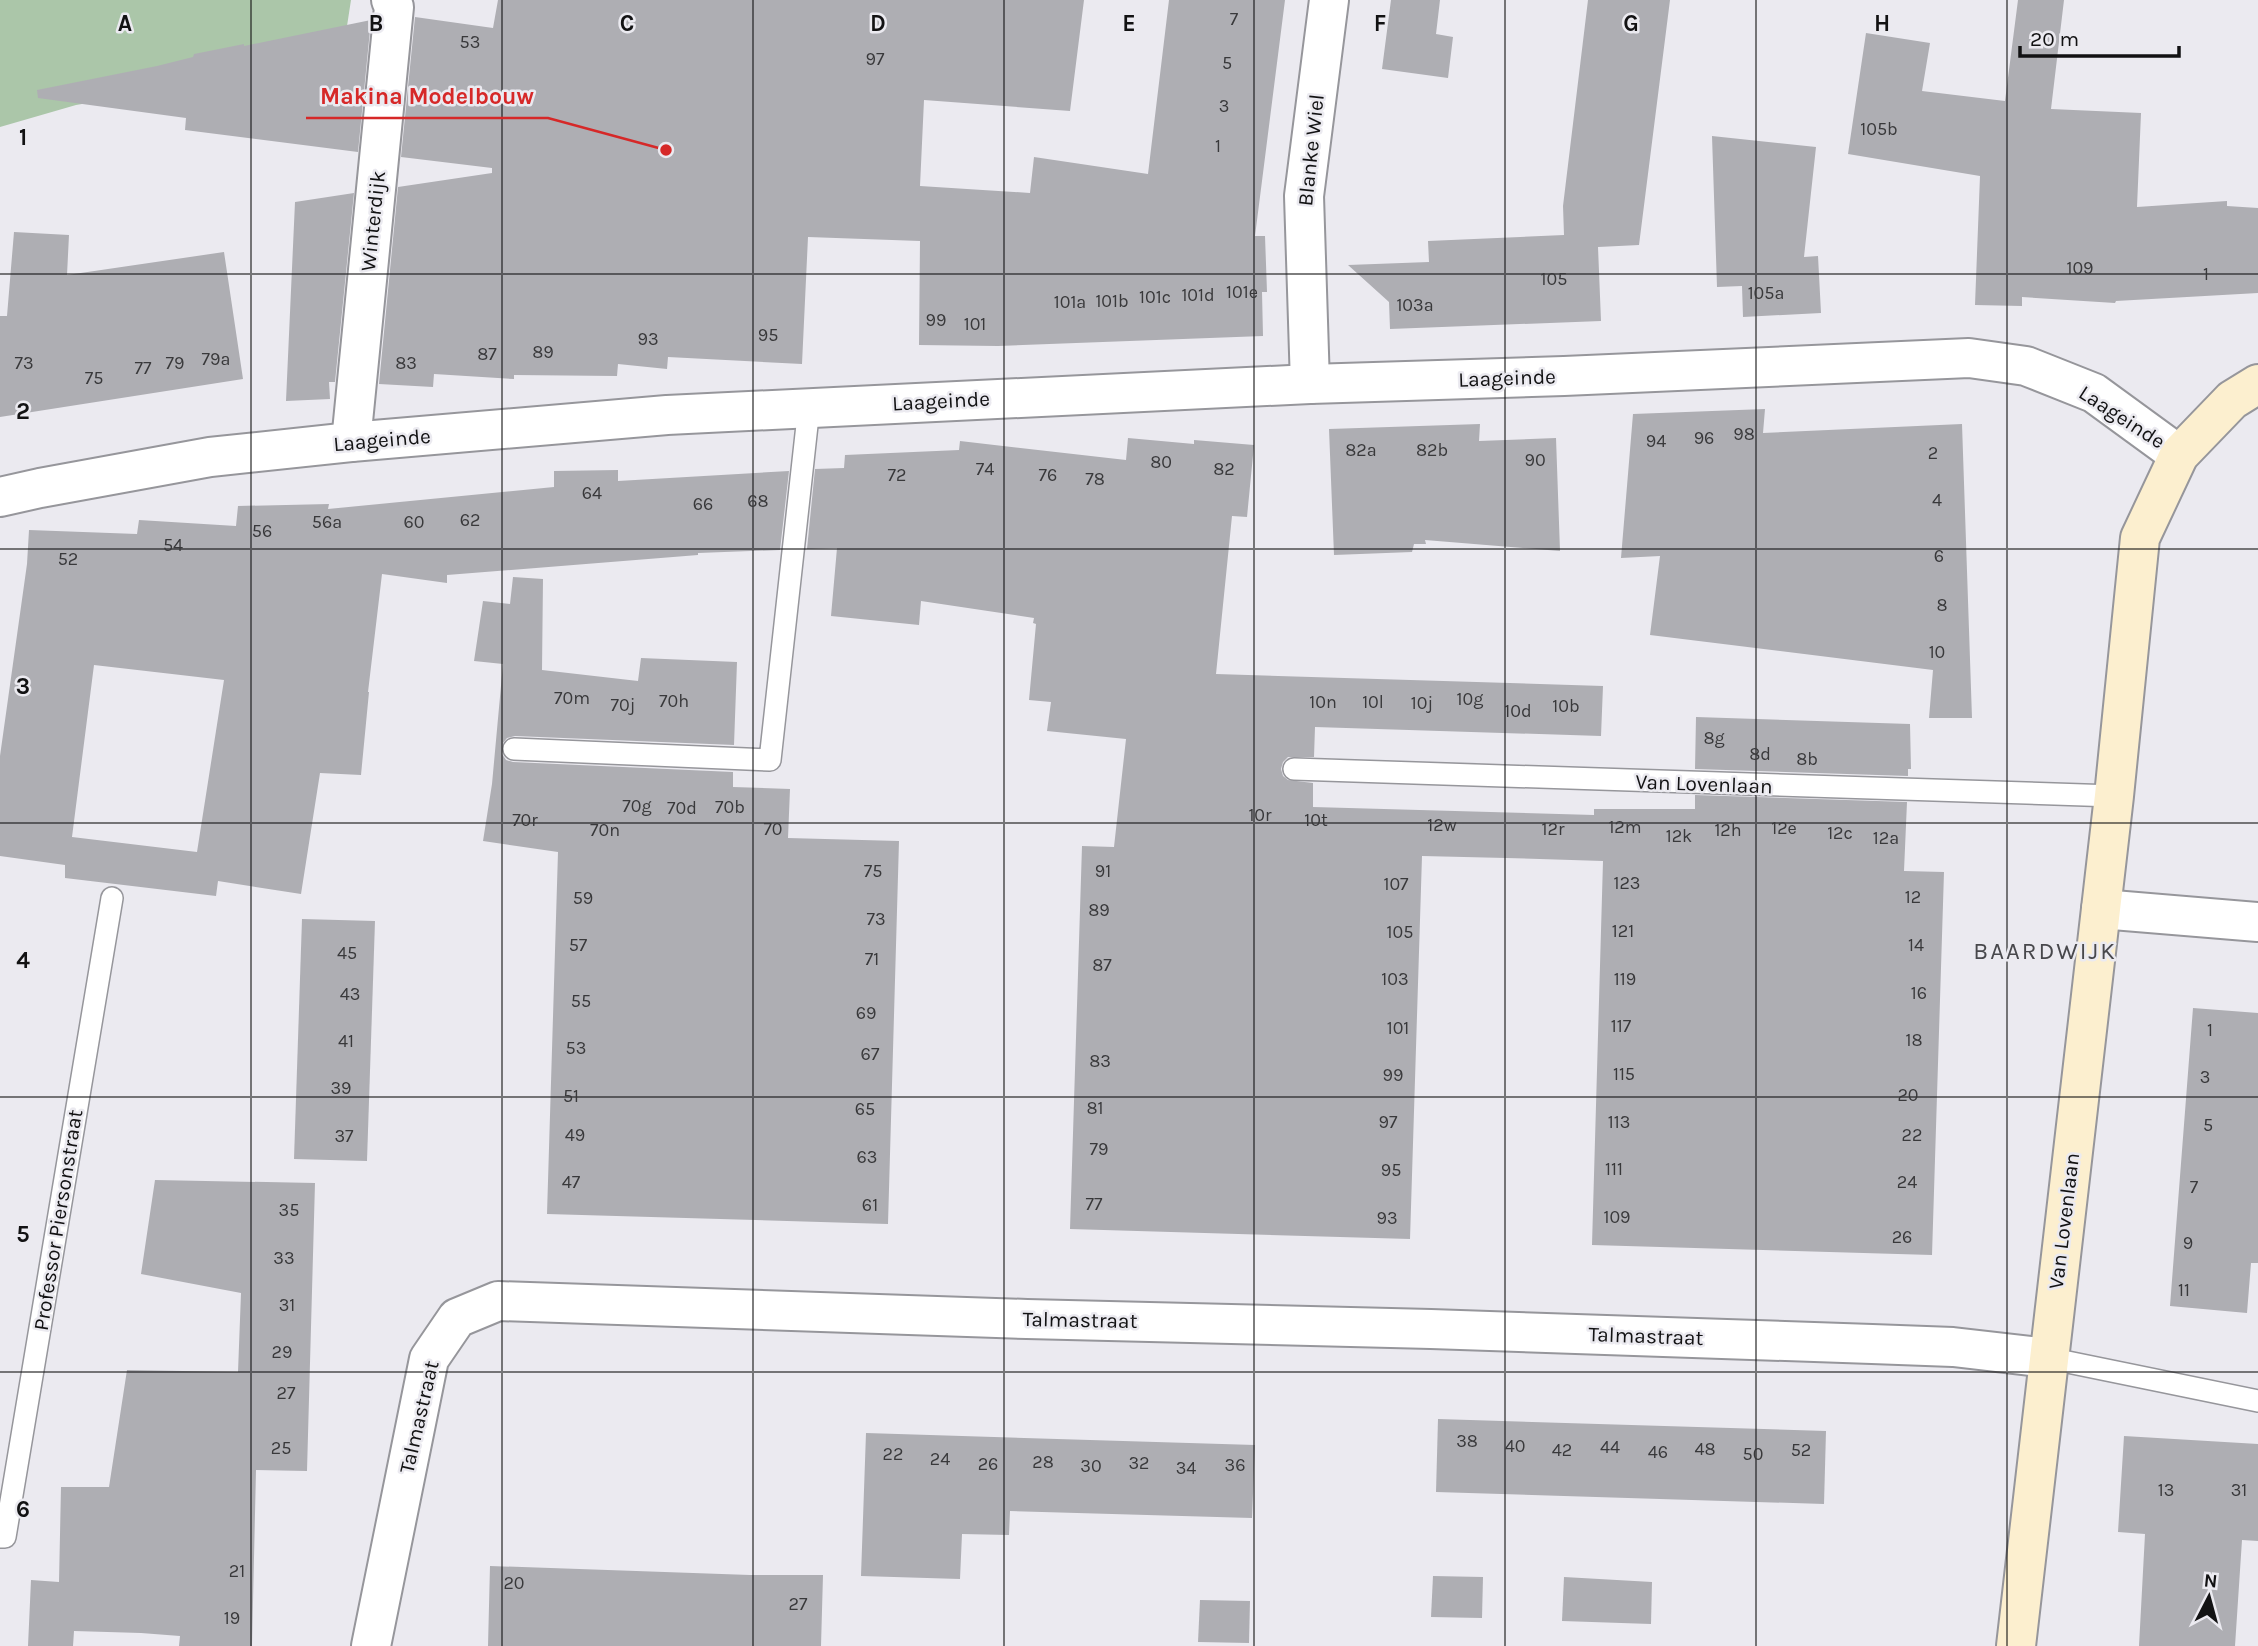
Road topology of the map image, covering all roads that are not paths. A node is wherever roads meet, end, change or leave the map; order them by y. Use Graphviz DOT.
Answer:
graph roads {
  1 [pos="391,0"];
  2 [pos="1329,0"];
  3 [pos="1310,384"];
  4 [pos="2258,384"];
  5 [pos="809,407"];
  6 [pos="351,442"];
  7 [pos="2179,455"];
  8 [pos="0,497"];
  9 [pos="514,749"];
  10 [pos="1294,769"];
  11 [pos="2114,796"];
  12 [pos="112,898"];
  13 [pos="2101,909"];
  14 [pos="2258,922"];
  15 [pos="2048,1358"];
  16 [pos="2258,1401"];
  17 [pos="0,1537"];
  18 [pos="372,1646"];
  19 [pos="2015,1646"];
  1 -- 6 [label="street, Winterdijk"];
  2 -- 3 [label="street, Blanke Wiel"];
  3 -- 5 [label="street, Laageinde"];
  3 -- 7 [label="street, Laageinde"];
  4 -- 7 [label="main road, Van Lovenlaan"];
  5 -- 6 [label="street, Laageinde"];
  5 -- 9 [label="lane"];
  6 -- 8 [label="street, Laageinde"];
  7 -- 11 [label="main road, Van Lovenlaan"];
  10 -- 11 [label="lane, Van Lovenlaan"];
  11 -- 13 [label="main road, Van Lovenlaan"];
  12 -- 17 [label="lane, Professor Piersonstraat"];
  13 -- 14 [label="street"];
  13 -- 15 [label="main road, Van Lovenlaan"];
  15 -- 16 [label="lane"];
  15 -- 18 [label="street, Talmastraat"];
  15 -- 19 [label="main road, Van Lovenlaan"];
}
